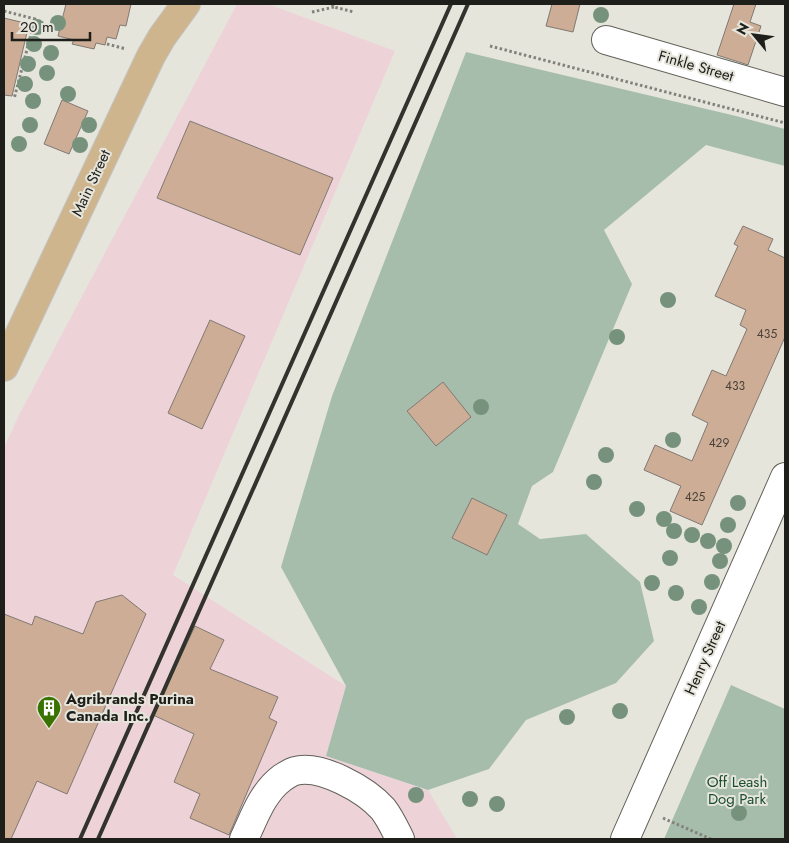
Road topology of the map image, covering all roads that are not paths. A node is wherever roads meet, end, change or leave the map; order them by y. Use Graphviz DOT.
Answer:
graph roads {
  1 [pos="186,4"];
  2 [pos="606,40"];
  3 [pos="785,92"];
  4 [pos="4,367"];
  5 [pos="785,477"];
  6 [pos="244,839"];
  7 [pos="400,839"];
  8 [pos="625,839"];
  1 -- 4 [label="main road, Main Street"];
  2 -- 3 [label="street, Finkle Street"];
  5 -- 8 [label="street, Henry Street"];
  6 -- 7 [label="street"];
}
